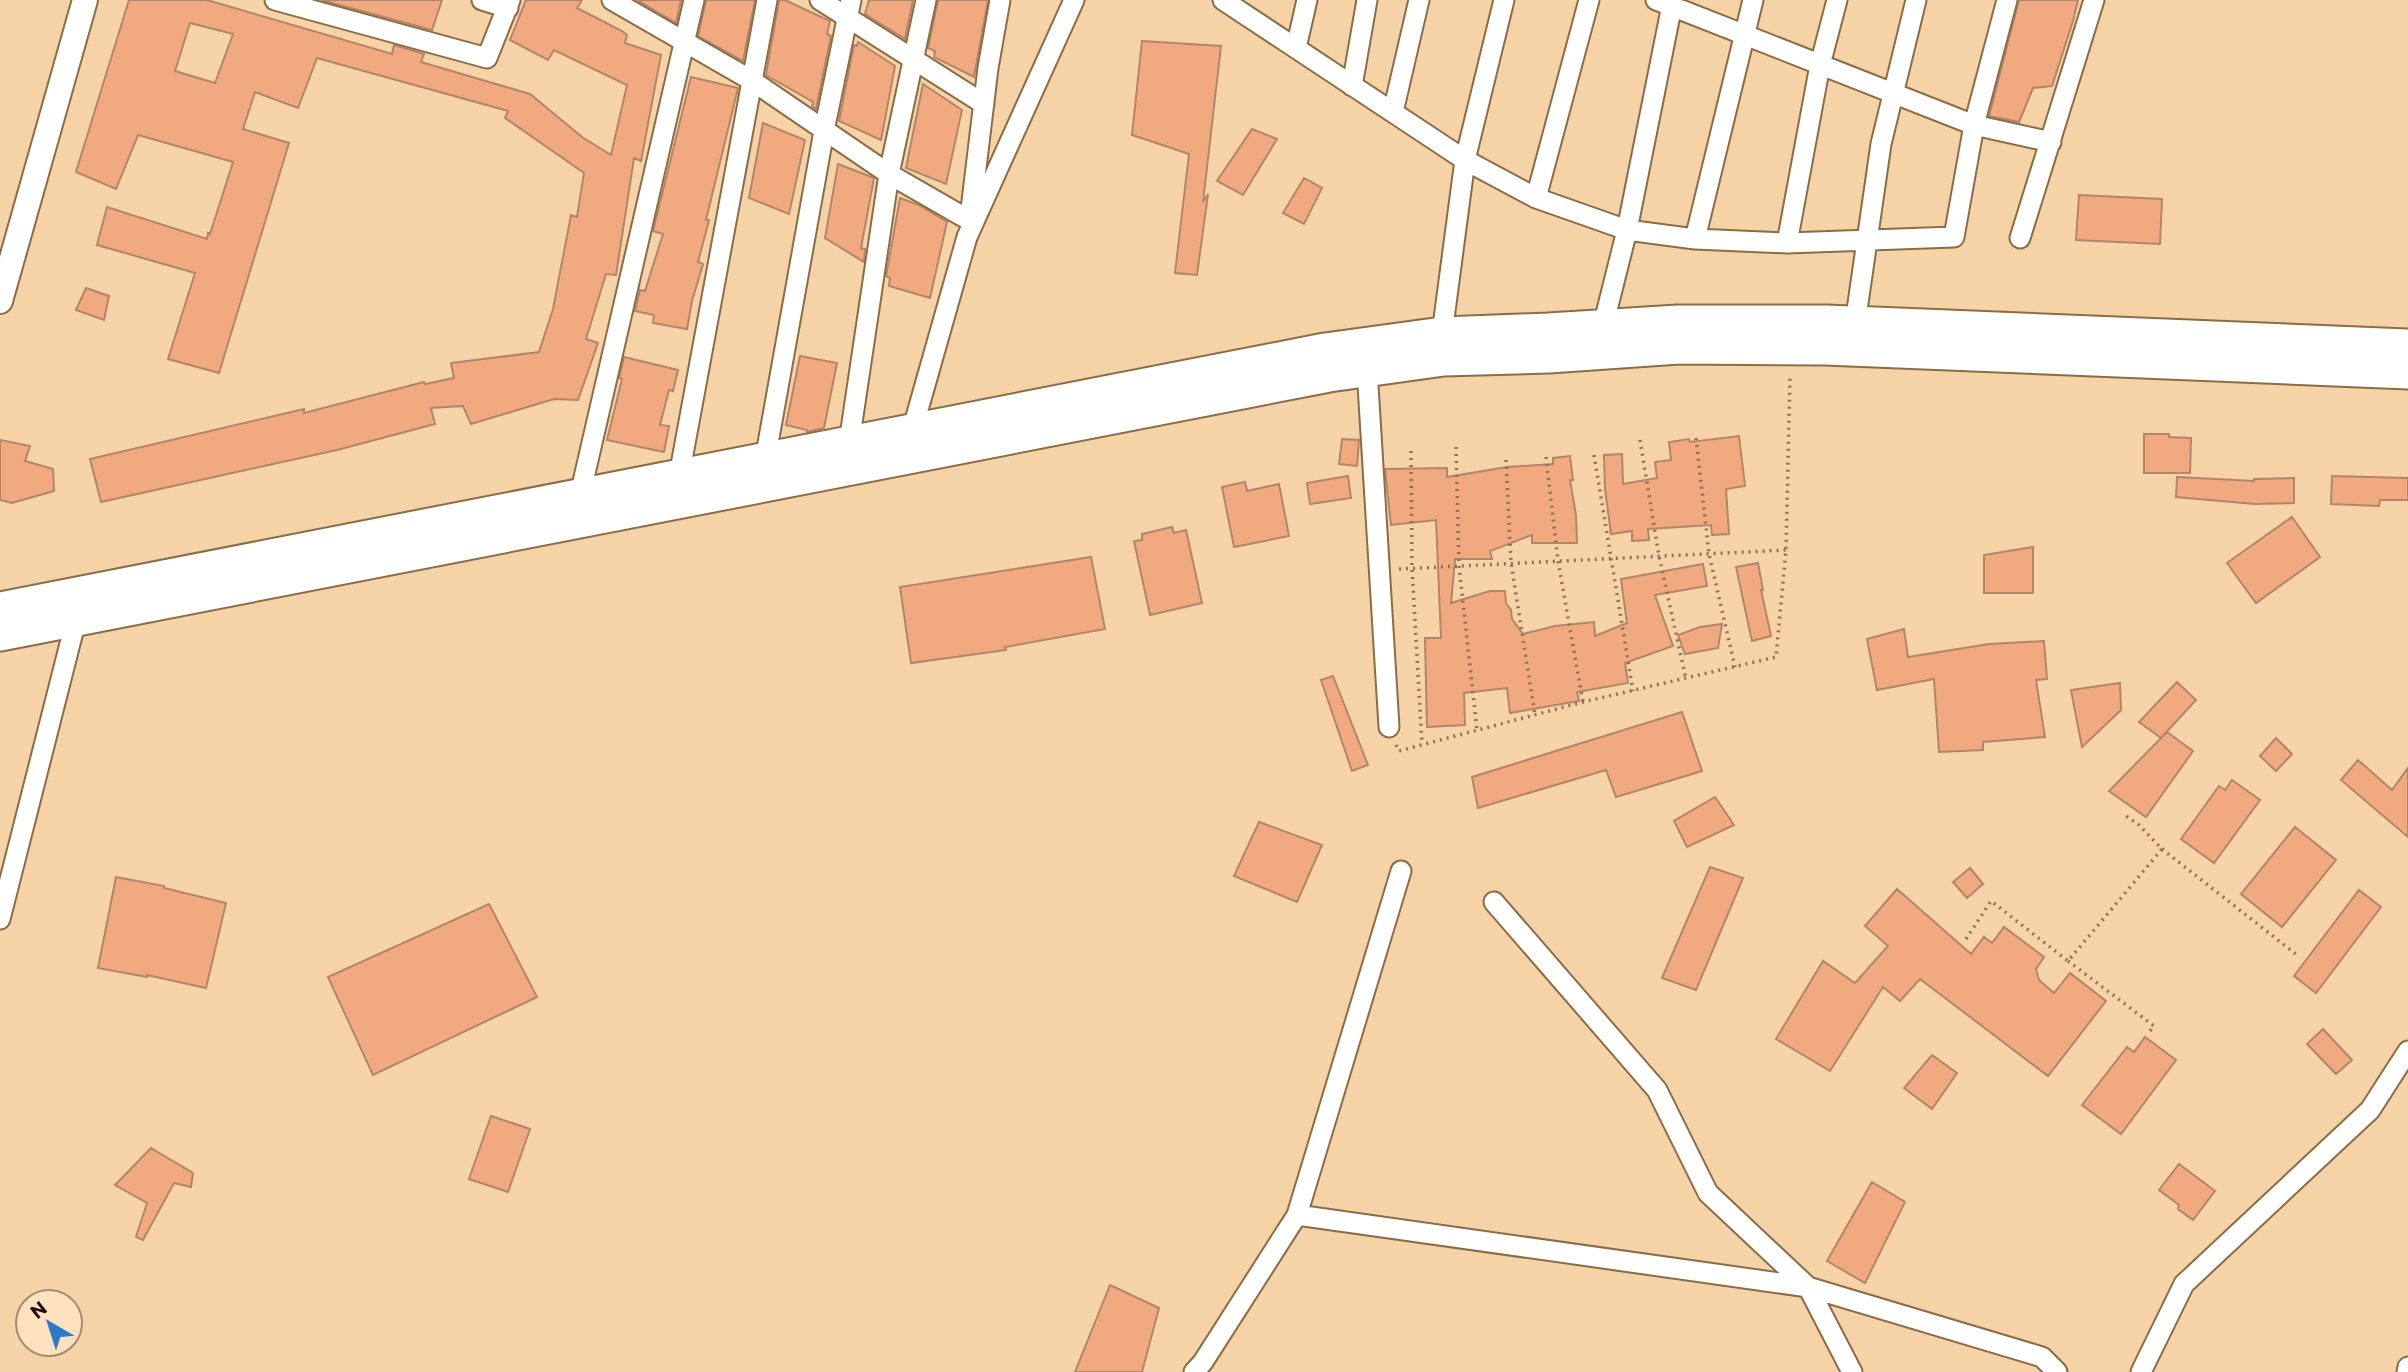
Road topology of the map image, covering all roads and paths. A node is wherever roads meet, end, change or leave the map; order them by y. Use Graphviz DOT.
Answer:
graph roads {
  1 [pos="85,0"];
  2 [pos="275,0"];
  3 [pos="481,0"];
  4 [pos="612,0"];
  5 [pos="694,0"];
  6 [pos="767,0"];
  7 [pos="820,0"];
  8 [pos="926,0"];
  9 [pos="1000,0"];
  10 [pos="1074,0"];
  11 [pos="1223,0"];
  12 [pos="1307,0"];
  13 [pos="1367,0"];
  14 [pos="1419,0"];
  15 [pos="1504,0"];
  16 [pos="1589,0"];
  17 [pos="1753,0"];
  18 [pos="1837,0"];
  19 [pos="1916,0"];
  20 [pos="2007,0"];
  21 [pos="2094,0"];
  22 [pos="1666,2"];
  23 [pos="509,4"];
  24 [pos="849,8"];
  25 [pos="1254,10"];
  26 [pos="1744,36"];
  27 [pos="686,42"];
  28 [pos="1296,48"];
  29 [pos="914,58"];
  30 [pos="1820,65"];
  31 [pos="751,80"];
  32 [pos="1352,86"];
  33 [pos="1893,94"];
  34 [pos="984,104"];
  35 [pos="1393,112"];
  36 [pos="1974,125"];
  37 [pos="824,131"];
  38 [pos="2051,142"];
  39 [pos="1465,160"];
  40 [pos="889,174"];
  41 [pos="1536,198"];
  42 [pos="968,228"];
  43 [pos="1627,230"];
  44 [pos="2021,238"];
  45 [pos="1695,239"];
  46 [pos="1866,239"];
  47 [pos="1787,243"];
  48 [pos="0,301"];
  49 [pos="1855,324"];
  50 [pos="1603,326"];
  51 [pos="1442,334"];
  52 [pos="2408,346"];
  53 [pos="1790,347"];
  54 [pos="1367,369"];
  55 [pos="2408,372"];
  56 [pos="912,430"];
  57 [pos="1696,438"];
  58 [pos="1640,440"];
  59 [pos="849,443"];
  60 [pos="1456,447"];
  61 [pos="1410,451"];
  62 [pos="1594,455"];
  63 [pos="1546,457"];
  64 [pos="765,460"];
  65 [pos="1506,460"];
  66 [pos="679,476"];
  67 [pos="580,495"];
  68 [pos="1786,550"];
  69 [pos="1709,554"];
  70 [pos="1659,556"];
  71 [pos="1609,559"];
  72 [pos="1558,561"];
  73 [pos="1511,563"];
  74 [pos="1459,566"];
  75 [pos="1412,568"];
  76 [pos="1380,570"];
  77 [pos="0,609"];
  78 [pos="76,620"];
  79 [pos="0,634"];
  80 [pos="1735,667"];
  81 [pos="1686,679"];
  82 [pos="1633,691"];
  83 [pos="1583,702"];
  84 [pos="1535,715"];
  85 [pos="1389,727"];
  86 [pos="1477,730"];
  87 [pos="1422,744"];
  88 [pos="2126,816"];
  89 [pos="2162,849"];
  90 [pos="1401,871"];
  91 [pos="1494,902"];
  92 [pos="0,919"];
  93 [pos="1966,939"];
  94 [pos="2297,955"];
  95 [pos="2068,961"];
  96 [pos="2150,1031"];
  97 [pos="2408,1051"];
  98 [pos="1297,1215"];
  99 [pos="1808,1287"];
  100 [pos="2408,1367"];
  101 [pos="1194,1372"];
  102 [pos="1852,1372"];
  103 [pos="2057,1372"];
  104 [pos="2141,1372"];
  105 [pos="2407,1372"];
  1 -- 48 [label="street"];
  2 -- 23 [label="street"];
  3 -- 23 [label="street"];
  4 -- 27 [label="street"];
  5 -- 27 [label="street"];
  6 -- 31 [label="street"];
  7 -- 24 [label="street"];
  8 -- 29 [label="street"];
  9 -- 34 [label="street"];
  10 -- 42 [label="street"];
  11 -- 25 [label="street"];
  12 -- 28 [label="street"];
  13 -- 32 [label="street"];
  14 -- 35 [label="street"];
  15 -- 39 [label="street"];
  16 -- 41 [label="street"];
  17 -- 26 [label="street"];
  18 -- 30 [label="street"];
  19 -- 33 [label="street"];
  20 -- 36 [label="street"];
  21 -- 38 [label="street"];
  22 -- 26 [label="street"];
  22 -- 43 [label="street"];
  24 -- 29 [label="street"];
  24 -- 37 [label="street"];
  25 -- 28 [label="street"];
  26 -- 30 [label="street"];
  26 -- 45 [label="street"];
  27 -- 31 [label="street"];
  27 -- 67 [label="street"];
  28 -- 32 [label="street"];
  29 -- 34 [label="street"];
  29 -- 40 [label="street"];
  30 -- 33 [label="street"];
  30 -- 47 [label="street"];
  31 -- 37 [label="street"];
  31 -- 66 [label="street"];
  32 -- 35 [label="street"];
  33 -- 36 [label="street"];
  33 -- 46 [label="street"];
  34 -- 42 [label="street"];
  35 -- 39 [label="street"];
  36 -- 38 [label="street"];
  36 -- 46 [label="street"];
  37 -- 40 [label="street"];
  37 -- 64 [label="street"];
  38 -- 44 [label="street"];
  39 -- 41 [label="street"];
  39 -- 51 [label="street"];
  40 -- 42 [label="street"];
  40 -- 59 [label="street"];
  41 -- 43 [label="street"];
  42 -- 56 [label="street"];
  43 -- 45 [label="street"];
  43 -- 50 [label="street"];
  45 -- 47 [label="street"];
  46 -- 47 [label="street"];
  46 -- 49 [label="street"];
  49 -- 50 [label="highway"];
  49 -- 52 [label="highway"];
  50 -- 51 [label="highway"];
  51 -- 56 [label="highway"];
  53 -- 54 [label="highway"];
  53 -- 55 [label="highway"];
  53 -- 68 [label="path"];
  54 -- 76 [label="street"];
  54 -- 78 [label="highway"];
  56 -- 59 [label="highway"];
  57 -- 69 [label="path"];
  58 -- 70 [label="path"];
  59 -- 64 [label="highway"];
  60 -- 74 [label="path"];
  61 -- 75 [label="path"];
  62 -- 71 [label="path"];
  63 -- 72 [label="path"];
  64 -- 66 [label="highway"];
  65 -- 73 [label="path"];
  66 -- 67 [label="highway"];
  67 -- 77 [label="highway"];
  68 -- 69 [label="path"];
  68 -- 80 [label="path"];
  69 -- 70 [label="path"];
  69 -- 80 [label="path"];
  70 -- 71 [label="path"];
  70 -- 81 [label="path"];
  71 -- 72 [label="path"];
  71 -- 82 [label="path"];
  72 -- 73 [label="path"];
  72 -- 83 [label="path"];
  73 -- 74 [label="path"];
  73 -- 84 [label="path"];
  74 -- 75 [label="path"];
  74 -- 86 [label="path"];
  75 -- 76 [label="path"];
  75 -- 87 [label="path"];
  76 -- 85 [label="street"];
  78 -- 79 [label="highway"];
  78 -- 92 [label="street"];
  80 -- 81 [label="path"];
  81 -- 82 [label="path"];
  82 -- 83 [label="path"];
  83 -- 84 [label="path"];
  84 -- 86 [label="path"];
  85 -- 87 [label="path"];
  86 -- 87 [label="path"];
  88 -- 89 [label="path"];
  89 -- 94 [label="path"];
  89 -- 95 [label="path"];
  90 -- 98 [label="street"];
  91 -- 99 [label="street"];
  93 -- 95 [label="path"];
  95 -- 96 [label="path"];
  97 -- 104 [label="street"];
  98 -- 99 [label="street"];
  98 -- 101 [label="street"];
  99 -- 102 [label="street"];
  99 -- 103 [label="street"];
  100 -- 105 [label="street"];
}
